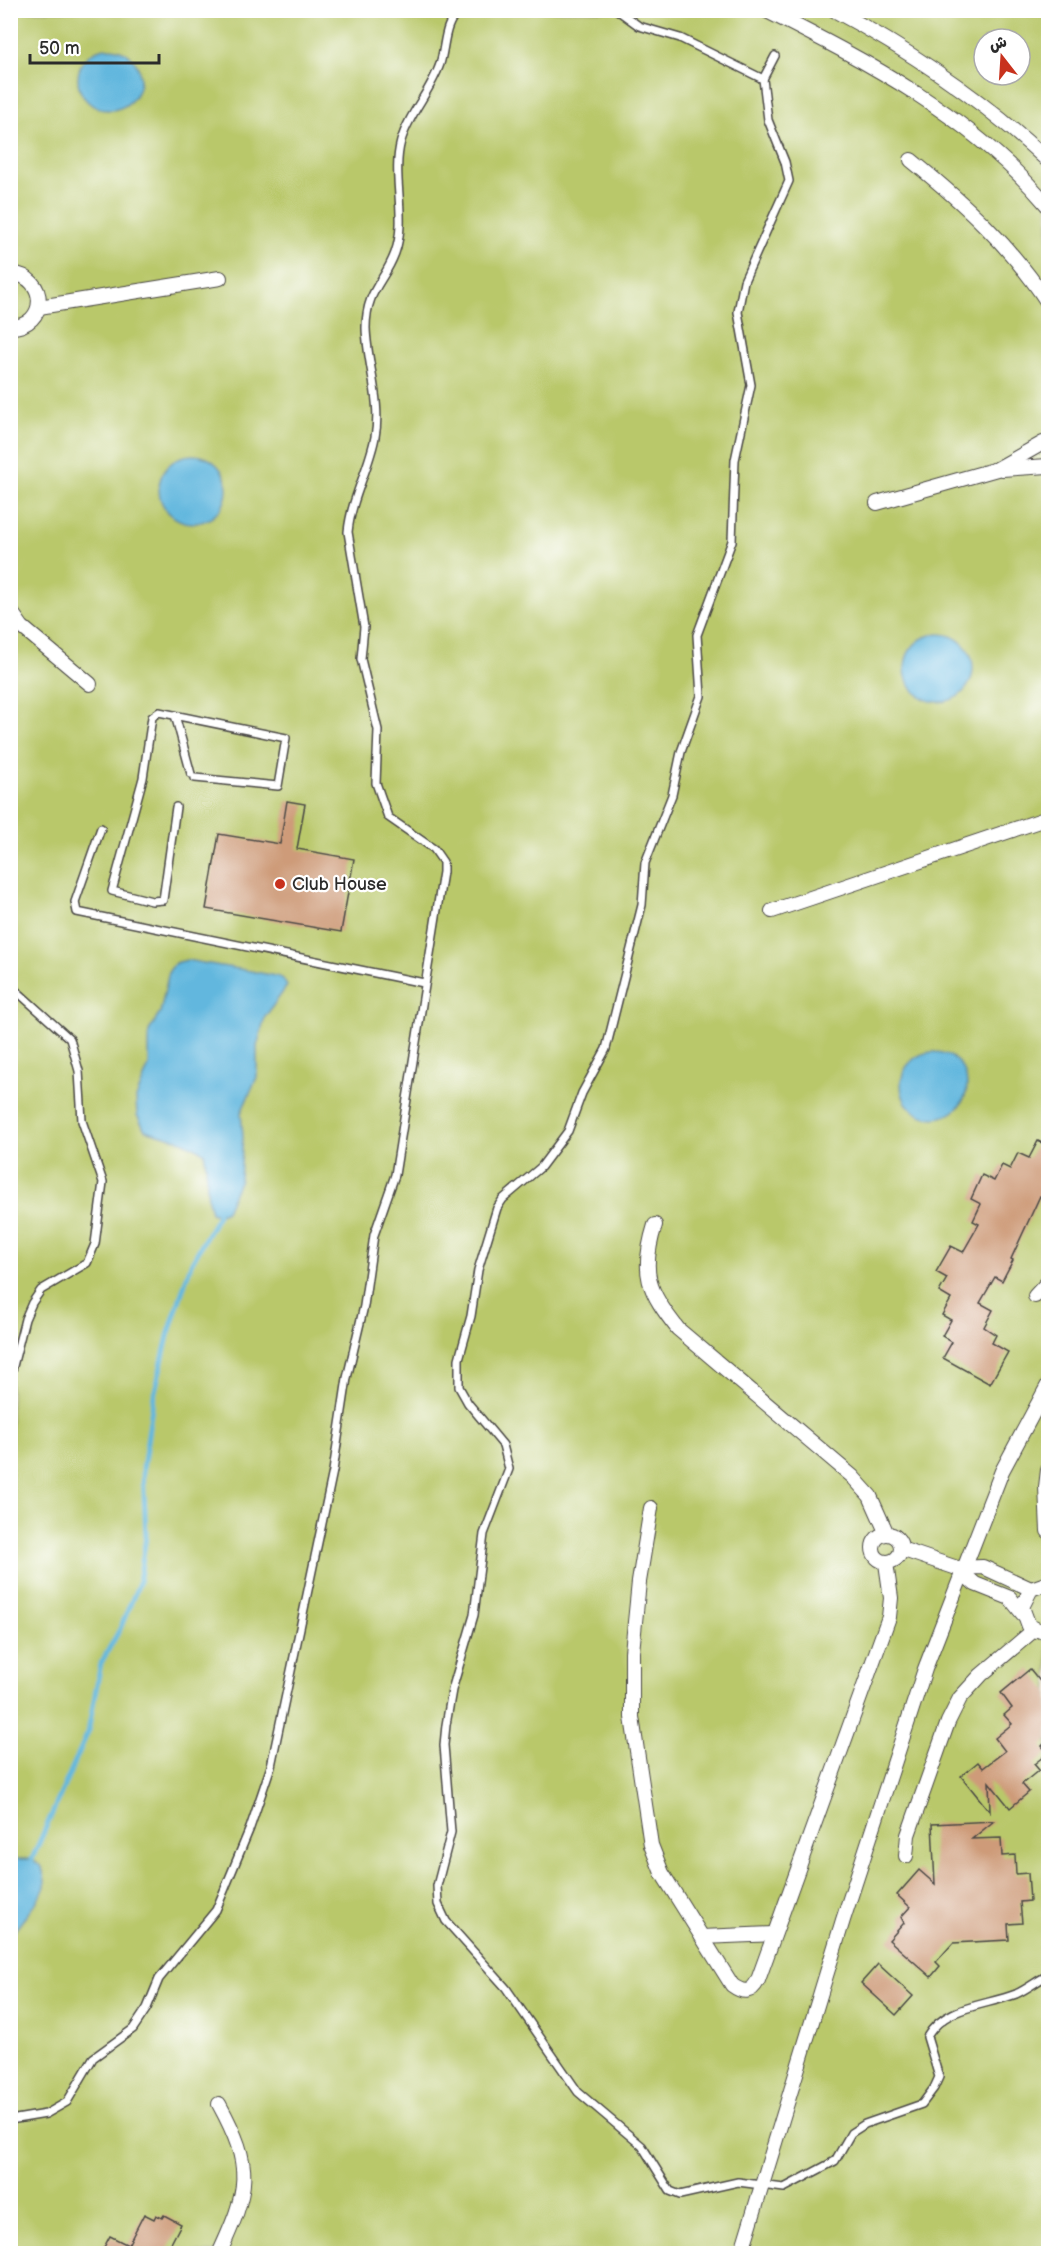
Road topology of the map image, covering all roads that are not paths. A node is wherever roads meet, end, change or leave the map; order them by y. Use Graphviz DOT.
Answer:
graph roads {
  1 [pos="460,10"];
  2 [pos="617,10"];
  3 [pos="765,10"];
  4 [pos="834,10"];
  5 [pos="1044,10"];
  6 [pos="1048,13"];
  7 [pos="775,56"];
  8 [pos="764,78"];
  9 [pos="911,160"];
  10 [pos="1048,161"];
  11 [pos="1048,206"];
  12 [pos="10,264"];
  13 [pos="10,273"];
  14 [pos="27,278"];
  15 [pos="220,278"];
  16 [pos="1048,303"];
  17 [pos="39,307"];
  18 [pos="10,327"];
  19 [pos="1047,437"];
  20 [pos="1048,466"];
  21 [pos="997,469"];
  22 [pos="877,503"];
  23 [pos="10,610"];
  24 [pos="90,684"];
  25 [pos="175,715"];
  26 [pos="176,807"];
  27 [pos="1048,818"];
  28 [pos="101,828"];
  29 [pos="772,911"];
  30 [pos="424,983"];
  31 [pos="10,985"];
  32 [pos="655,1225"];
  33 [pos="1048,1281"];
  34 [pos="1035,1296"];
  35 [pos="10,1378"];
  36 [pos="1048,1384"];
  37 [pos="1048,1470"];
  38 [pos="651,1508"];
  39 [pos="1048,1531"];
  40 [pos="887,1534"];
  41 [pos="901,1549"];
  42 [pos="886,1563"];
  43 [pos="960,1569"];
  44 [pos="1048,1583"];
  45 [pos="1031,1589"];
  46 [pos="1023,1614"];
  47 [pos="1034,1630"];
  48 [pos="1048,1634"];
  49 [pos="906,1856"];
  50 [pos="774,1934"];
  51 [pos="702,1937"];
  52 [pos="1048,1975"];
  53 [pos="219,2104"];
  54 [pos="10,2120"];
  55 [pos="762,2186"];
  56 [pos="219,2253"];
  57 [pos="741,2253"];
  1 -- 30 [label="lane"];
  2 -- 8 [label="lane"];
  3 -- 11 [label="street"];
  4 -- 10 [label="street"];
  5 -- 6 [label="lane"];
  7 -- 8 [label="lane"];
  8 -- 55 [label="lane"];
  9 -- 16 [label="street"];
  12 -- 14 [label="street"];
  13 -- 14 [label="street"];
  14 -- 17 [label="street"];
  15 -- 17 [label="street"];
  17 -- 18 [label="street"];
  19 -- 20 [label="street"];
  19 -- 21 [label="street"];
  20 -- 21 [label="street"];
  21 -- 22 [label="street"];
  23 -- 24 [label="street"];
  25 -- 25 [label="lane"];
  25 -- 26 [label="lane"];
  27 -- 29 [label="street"];
  28 -- 30 [label="lane"];
  30 -- 54 [label="lane"];
  31 -- 35 [label="lane"];
  32 -- 40 [label="street"];
  33 -- 34 [label="street"];
  36 -- 43 [label="street"];
  37 -- 39 [label="street"];
  38 -- 51 [label="street"];
  40 -- 41 [label="street"];
  40 -- 42 [label="street"];
  41 -- 42 [label="street"];
  41 -- 43 [label="street"];
  42 -- 50 [label="street"];
  43 -- 45 [label="street"];
  43 -- 46 [label="street"];
  43 -- 55 [label="street"];
  44 -- 45 [label="street"];
  45 -- 46 [label="street"];
  46 -- 47 [label="street"];
  47 -- 48 [label="street"];
  47 -- 49 [label="street"];
  50 -- 51 [label="street"];
  50 -- 51 [label="street"];
  52 -- 55 [label="lane"];
  53 -- 56 [label="street"];
  55 -- 57 [label="street"];
}
